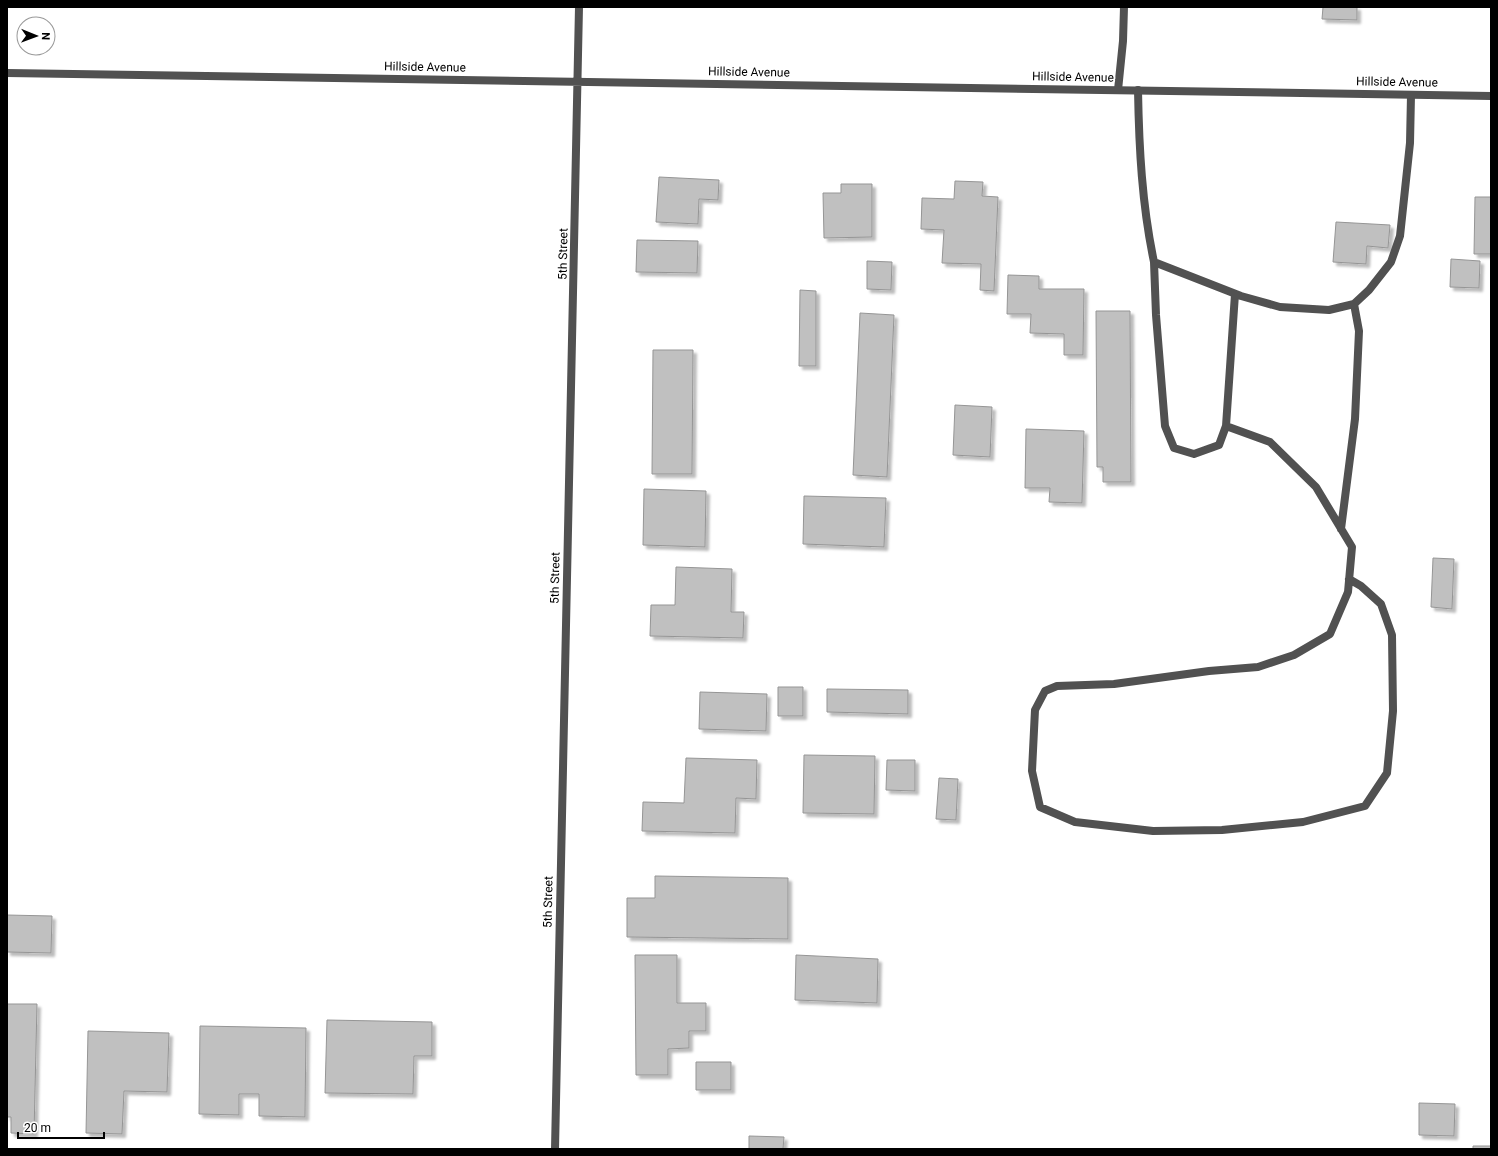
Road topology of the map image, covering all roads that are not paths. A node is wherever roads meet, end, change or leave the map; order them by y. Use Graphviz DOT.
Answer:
graph roads {
  1 [pos="579,7"];
  2 [pos="1124,7"];
  3 [pos="7,74"];
  4 [pos="578,81"];
  5 [pos="1118,90"];
  6 [pos="1138,90"];
  7 [pos="1411,95"];
  8 [pos="1491,96"];
  9 [pos="1154,262"];
  10 [pos="1235,294"];
  11 [pos="1354,304"];
  12 [pos="1226,426"];
  13 [pos="1341,529"];
  14 [pos="1349,579"];
  15 [pos="555,1149"];
  1 -- 4 [label="street, 5th Street"];
  2 -- 5 [label="street"];
  3 -- 4 [label="street, Hillside Avenue"];
  4 -- 5 [label="street, Hillside Avenue"];
  4 -- 15 [label="street, 5th Street"];
  5 -- 6 [label="street, Hillside Avenue"];
  6 -- 7 [label="street, Hillside Avenue"];
  6 -- 9 [label="street"];
  7 -- 8 [label="street, Hillside Avenue"];
  7 -- 11 [label="street"];
  9 -- 10 [label="street"];
  9 -- 12 [label="street"];
  10 -- 11 [label="street"];
  10 -- 12 [label="street"];
  11 -- 13 [label="street"];
  12 -- 13 [label="street"];
  13 -- 14 [label="street"];
  14 -- 14 [label="street"];
}
